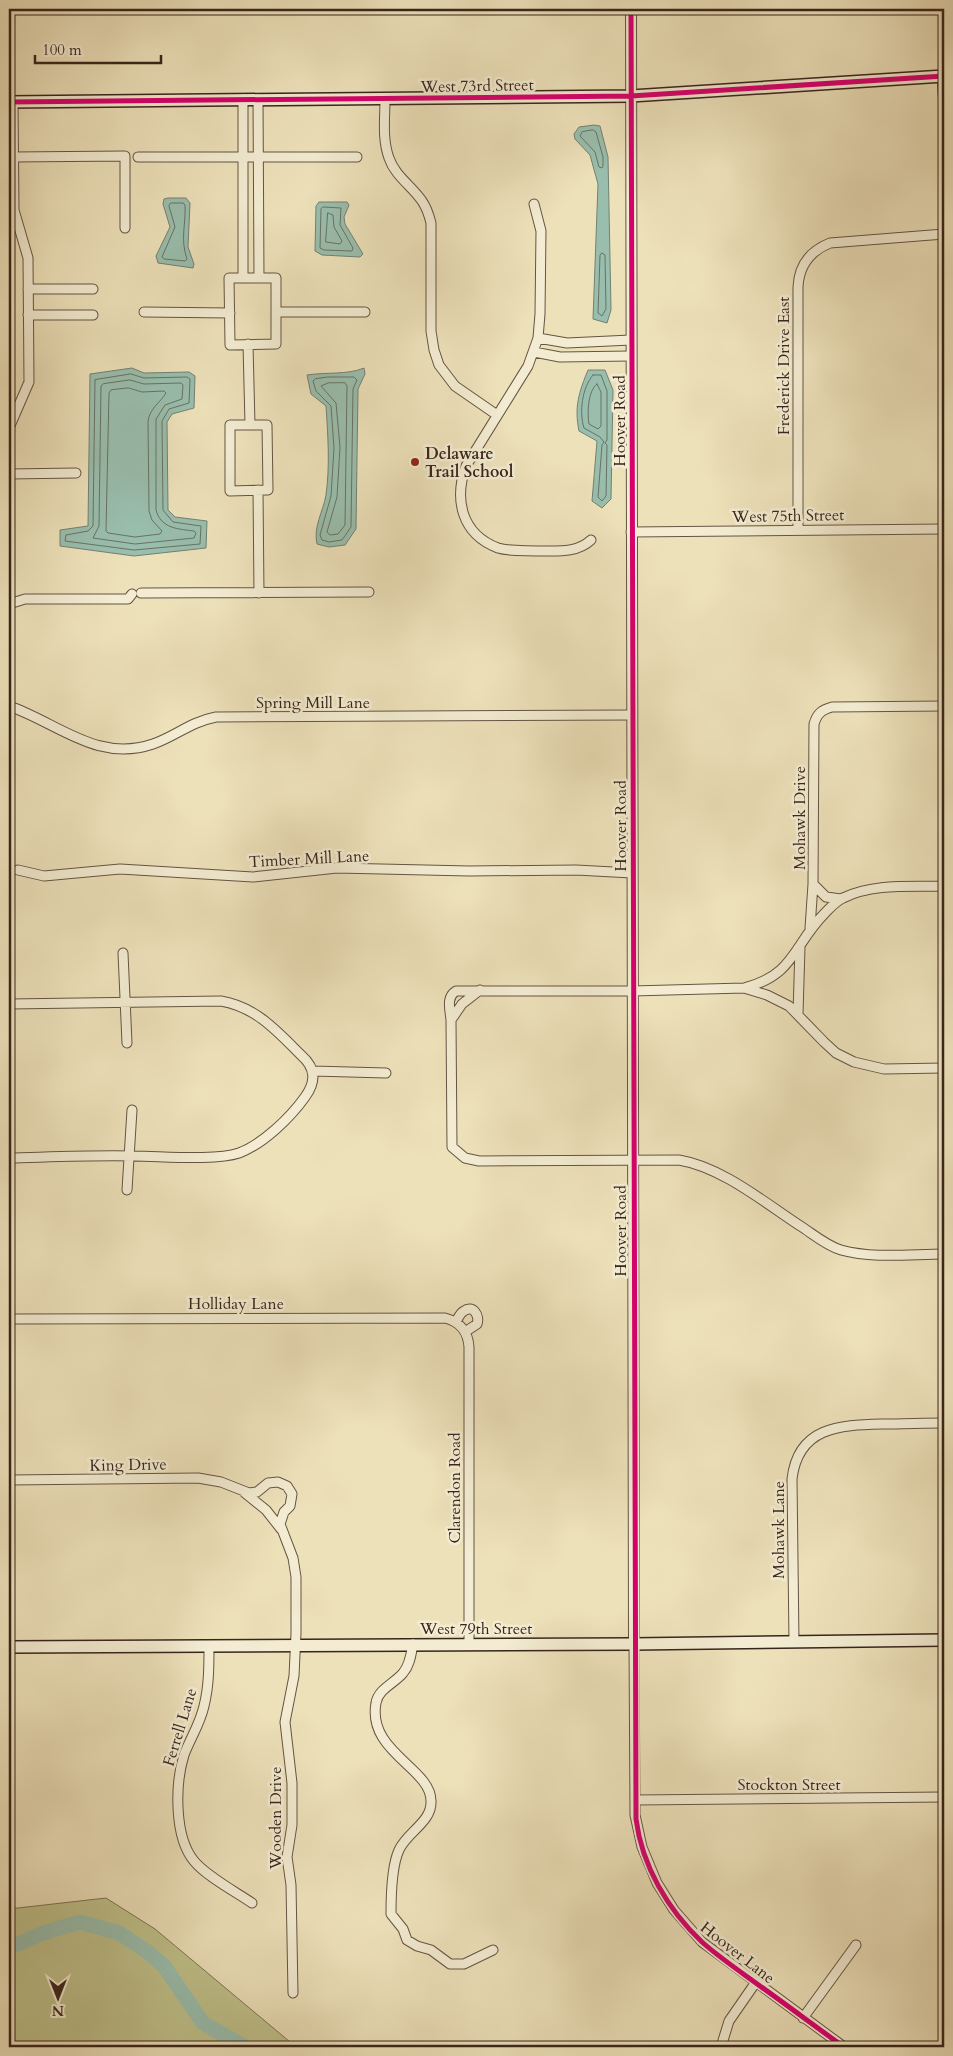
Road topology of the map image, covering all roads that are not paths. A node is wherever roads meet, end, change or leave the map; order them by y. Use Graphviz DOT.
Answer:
graph roads {
  1 [pos="630,9"];
  2 [pos="943,76"];
  3 [pos="630,96"];
  4 [pos="258,99"];
  5 [pos="385,99"];
  6 [pos="243,100"];
  7 [pos="11,102"];
  8 [pos="944,107"];
  9 [pos="14,157"];
  10 [pos="138,157"];
  11 [pos="243,157"];
  12 [pos="258,157"];
  13 [pos="357,157"];
  14 [pos="534,204"];
  15 [pos="125,228"];
  16 [pos="9,230"];
  17 [pos="20,230"];
  18 [pos="944,234"];
  19 [pos="243,278"];
  20 [pos="259,278"];
  21 [pos="28,289"];
  22 [pos="93,289"];
  23 [pos="144,312"];
  24 [pos="276,312"];
  25 [pos="365,312"];
  26 [pos="230,313"];
  27 [pos="93,314"];
  28 [pos="28,315"];
  29 [pos="538,338"];
  30 [pos="631,340"];
  31 [pos="248,344"];
  32 [pos="534,352"];
  33 [pos="631,356"];
  34 [pos="497,415"];
  35 [pos="11,418"];
  36 [pos="250,425"];
  37 [pos="9,428"];
  38 [pos="76,473"];
  39 [pos="9,474"];
  40 [pos="258,490"];
  41 [pos="944,529"];
  42 [pos="798,530"];
  43 [pos="632,532"];
  44 [pos="591,540"];
  45 [pos="369,592"];
  46 [pos="259,593"];
  47 [pos="9,604"];
  48 [pos="9,706"];
  49 [pos="944,706"];
  50 [pos="632,715"];
  51 [pos="18,870"];
  52 [pos="632,873"];
  53 [pos="813,884"];
  54 [pos="944,886"];
  55 [pos="841,899"];
  56 [pos="810,928"];
  57 [pos="800,947"];
  58 [pos="123,953"];
  59 [pos="744,988"];
  60 [pos="480,990"];
  61 [pos="632,991"];
  62 [pos="125,1003"];
  63 [pos="9,1004"];
  64 [pos="798,1014"];
  65 [pos="451,1020"];
  66 [pos="127,1043"];
  67 [pos="944,1068"];
  68 [pos="386,1073"];
  69 [pos="313,1074"];
  70 [pos="132,1110"];
  71 [pos="129,1156"];
  72 [pos="9,1158"];
  73 [pos="633,1160"];
  74 [pos="127,1190"];
  75 [pos="944,1254"];
  76 [pos="9,1319"];
  77 [pos="461,1327"];
  78 [pos="944,1423"];
  79 [pos="9,1480"];
  80 [pos="244,1493"];
  81 [pos="281,1529"];
  82 [pos="944,1640"];
  83 [pos="794,1642"];
  84 [pos="414,1644"];
  85 [pos="469,1644"];
  86 [pos="634,1644"];
  87 [pos="295,1645"];
  88 [pos="209,1646"];
  89 [pos="9,1647"];
  90 [pos="944,1797"];
  91 [pos="635,1800"];
  92 [pos="252,1904"];
  93 [pos="856,1945"];
  94 [pos="493,1950"];
  95 [pos="756,1982"];
  96 [pos="293,1992"];
  97 [pos="804,2018"];
  98 [pos="721,2047"];
  99 [pos="844,2047"];
  1 -- 3 [label="street, Hoover Road"];
  2 -- 3 [label="main road, West 73rd Street"];
  2 -- 8 [label="street"];
  3 -- 5 [label="main road, West 73rd Street"];
  3 -- 30 [label="street, Hoover Road"];
  4 -- 5 [label="main road, West 73rd Street"];
  4 -- 6 [label="main road, West 73rd Street"];
  4 -- 12 [label="street"];
  5 -- 34 [label="street"];
  6 -- 7 [label="main road, West 73rd Street"];
  6 -- 11 [label="street"];
  7 -- 9 [label="street"];
  9 -- 15 [label="street"];
  9 -- 17 [label="street"];
  10 -- 11 [label="street"];
  11 -- 12 [label="street"];
  11 -- 19 [label="street"];
  12 -- 13 [label="street"];
  12 -- 20 [label="street"];
  14 -- 29 [label="street"];
  16 -- 17 [label="street"];
  17 -- 21 [label="street"];
  18 -- 42 [label="street, Frederick Drive East"];
  19 -- 20 [label="street"];
  19 -- 26 [label="street"];
  20 -- 24 [label="street"];
  21 -- 22 [label="street"];
  21 -- 28 [label="street"];
  23 -- 26 [label="street"];
  24 -- 25 [label="street"];
  24 -- 31 [label="street"];
  26 -- 31 [label="street"];
  27 -- 28 [label="street"];
  28 -- 35 [label="street"];
  29 -- 30 [label="street"];
  29 -- 32 [label="street"];
  30 -- 33 [label="street, Hoover Road"];
  31 -- 36 [label="street"];
  32 -- 33 [label="street"];
  32 -- 34 [label="street"];
  33 -- 43 [label="street, Hoover Road"];
  34 -- 44 [label="street"];
  35 -- 37 [label="street"];
  36 -- 40 [label="street"];
  36 -- 40 [label="street"];
  38 -- 39 [label="street"];
  40 -- 46 [label="street"];
  41 -- 42 [label="street, West 75th Street"];
  42 -- 43 [label="street, West 75th Street"];
  43 -- 50 [label="street, Hoover Road"];
  45 -- 46 [label="street"];
  46 -- 47 [label="street"];
  48 -- 50 [label="street, Spring Mill Lane"];
  49 -- 53 [label="street, Mohawk Drive"];
  50 -- 52 [label="street, Hoover Road"];
  51 -- 52 [label="street, Timber Mill Lane"];
  52 -- 61 [label="street, Hoover Road"];
  53 -- 55 [label="street"];
  53 -- 56 [label="street, Mohawk Drive"];
  54 -- 55 [label="street"];
  55 -- 56 [label="street"];
  56 -- 57 [label="street"];
  57 -- 59 [label="street"];
  57 -- 64 [label="street"];
  58 -- 62 [label="street"];
  59 -- 61 [label="street"];
  59 -- 64 [label="street"];
  60 -- 61 [label="street"];
  60 -- 65 [label="street"];
  60 -- 65 [label="street"];
  61 -- 73 [label="street, Hoover Road"];
  62 -- 63 [label="street"];
  62 -- 66 [label="street"];
  62 -- 69 [label="street"];
  64 -- 67 [label="street"];
  65 -- 73 [label="street"];
  68 -- 69 [label="street"];
  69 -- 71 [label="street"];
  70 -- 71 [label="street"];
  71 -- 72 [label="street"];
  71 -- 74 [label="street"];
  73 -- 75 [label="street"];
  73 -- 86 [label="street, Hoover Road"];
  76 -- 77 [label="street, Holliday Lane"];
  77 -- 77 [label="street"];
  77 -- 85 [label="street, Clarendon Road"];
  78 -- 83 [label="street, Mohawk Lane"];
  79 -- 80 [label="street, King Drive"];
  80 -- 81 [label="street, King Drive"];
  80 -- 81 [label="street"];
  81 -- 87 [label="street, King Drive"];
  82 -- 83 [label="main road, West 79th Street"];
  83 -- 86 [label="main road, West 79th Street"];
  84 -- 85 [label="main road, West 79th Street"];
  84 -- 87 [label="main road, West 79th Street"];
  84 -- 94 [label="street"];
  85 -- 86 [label="main road, West 79th Street"];
  86 -- 91 [label="street, Hoover Lane"];
  87 -- 88 [label="main road, West 79th Street"];
  87 -- 96 [label="street, Wooden Drive"];
  88 -- 89 [label="main road, West 79th Street"];
  88 -- 92 [label="street, Ferrell Lane"];
  90 -- 91 [label="street, Stockton Street"];
  91 -- 95 [label="street, Hoover Lane"];
  93 -- 97 [label="street"];
  95 -- 97 [label="street, Hoover Lane"];
  95 -- 98 [label="street"];
  97 -- 99 [label="street, Hoover Lane"];
}
